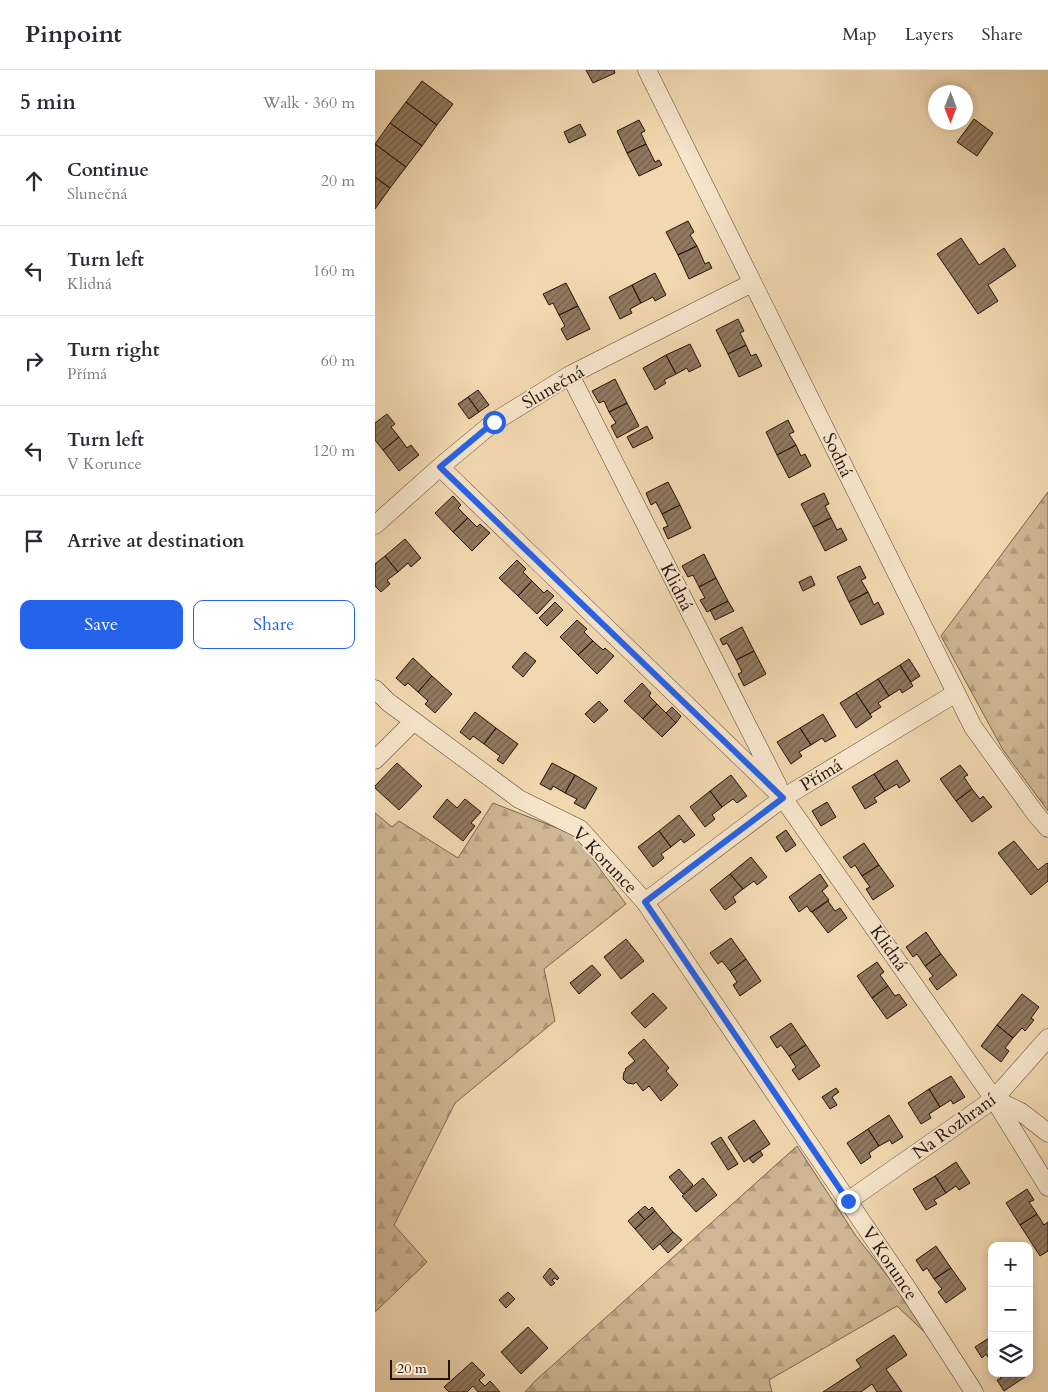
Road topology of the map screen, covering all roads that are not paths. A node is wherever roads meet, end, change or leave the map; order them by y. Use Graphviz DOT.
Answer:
graph roads {
  1 [pos="647,70"];
  2 [pos="752,283"];
  3 [pos="571,375"];
  4 [pos="440,467"];
  5 [pos="375,525"];
  6 [pos="375,689"];
  7 [pos="956,694"];
  8 [pos="413,721"];
  9 [pos="375,760"];
  10 [pos="783,798"];
  11 [pos="1048,828"];
  12 [pos="645,902"];
  13 [pos="1048,1038"];
  14 [pos="994,1099"];
  15 [pos="1048,1133"];
  16 [pos="1048,1187"];
  17 [pos="848,1201"];
  18 [pos="974,1392"];
  1 -- 2 [label="street, Sodná"];
  2 -- 3 [label="street, Slunečná"];
  2 -- 7 [label="street, Sodná"];
  3 -- 4 [label="street, Slunečná"];
  3 -- 10 [label="street, Klidná"];
  4 -- 5 [label="street, Slunečná"];
  4 -- 10 [label="street, Klidná"];
  6 -- 8 [label="street, V Korunce"];
  7 -- 10 [label="street, Přímá"];
  7 -- 11 [label="street, Sodná"];
  8 -- 9 [label="street"];
  8 -- 12 [label="street, V Korunce"];
  10 -- 12 [label="street, Přímá"];
  10 -- 14 [label="street, Klidná"];
  12 -- 17 [label="street, V Korunce"];
  13 -- 14 [label="street, Na Rozhraní"];
  14 -- 15 [label="street, Klidná"];
  14 -- 16 [label="street, Klidná"];
  14 -- 17 [label="street, Na Rozhraní"];
  17 -- 18 [label="street, V Korunce"];
}
